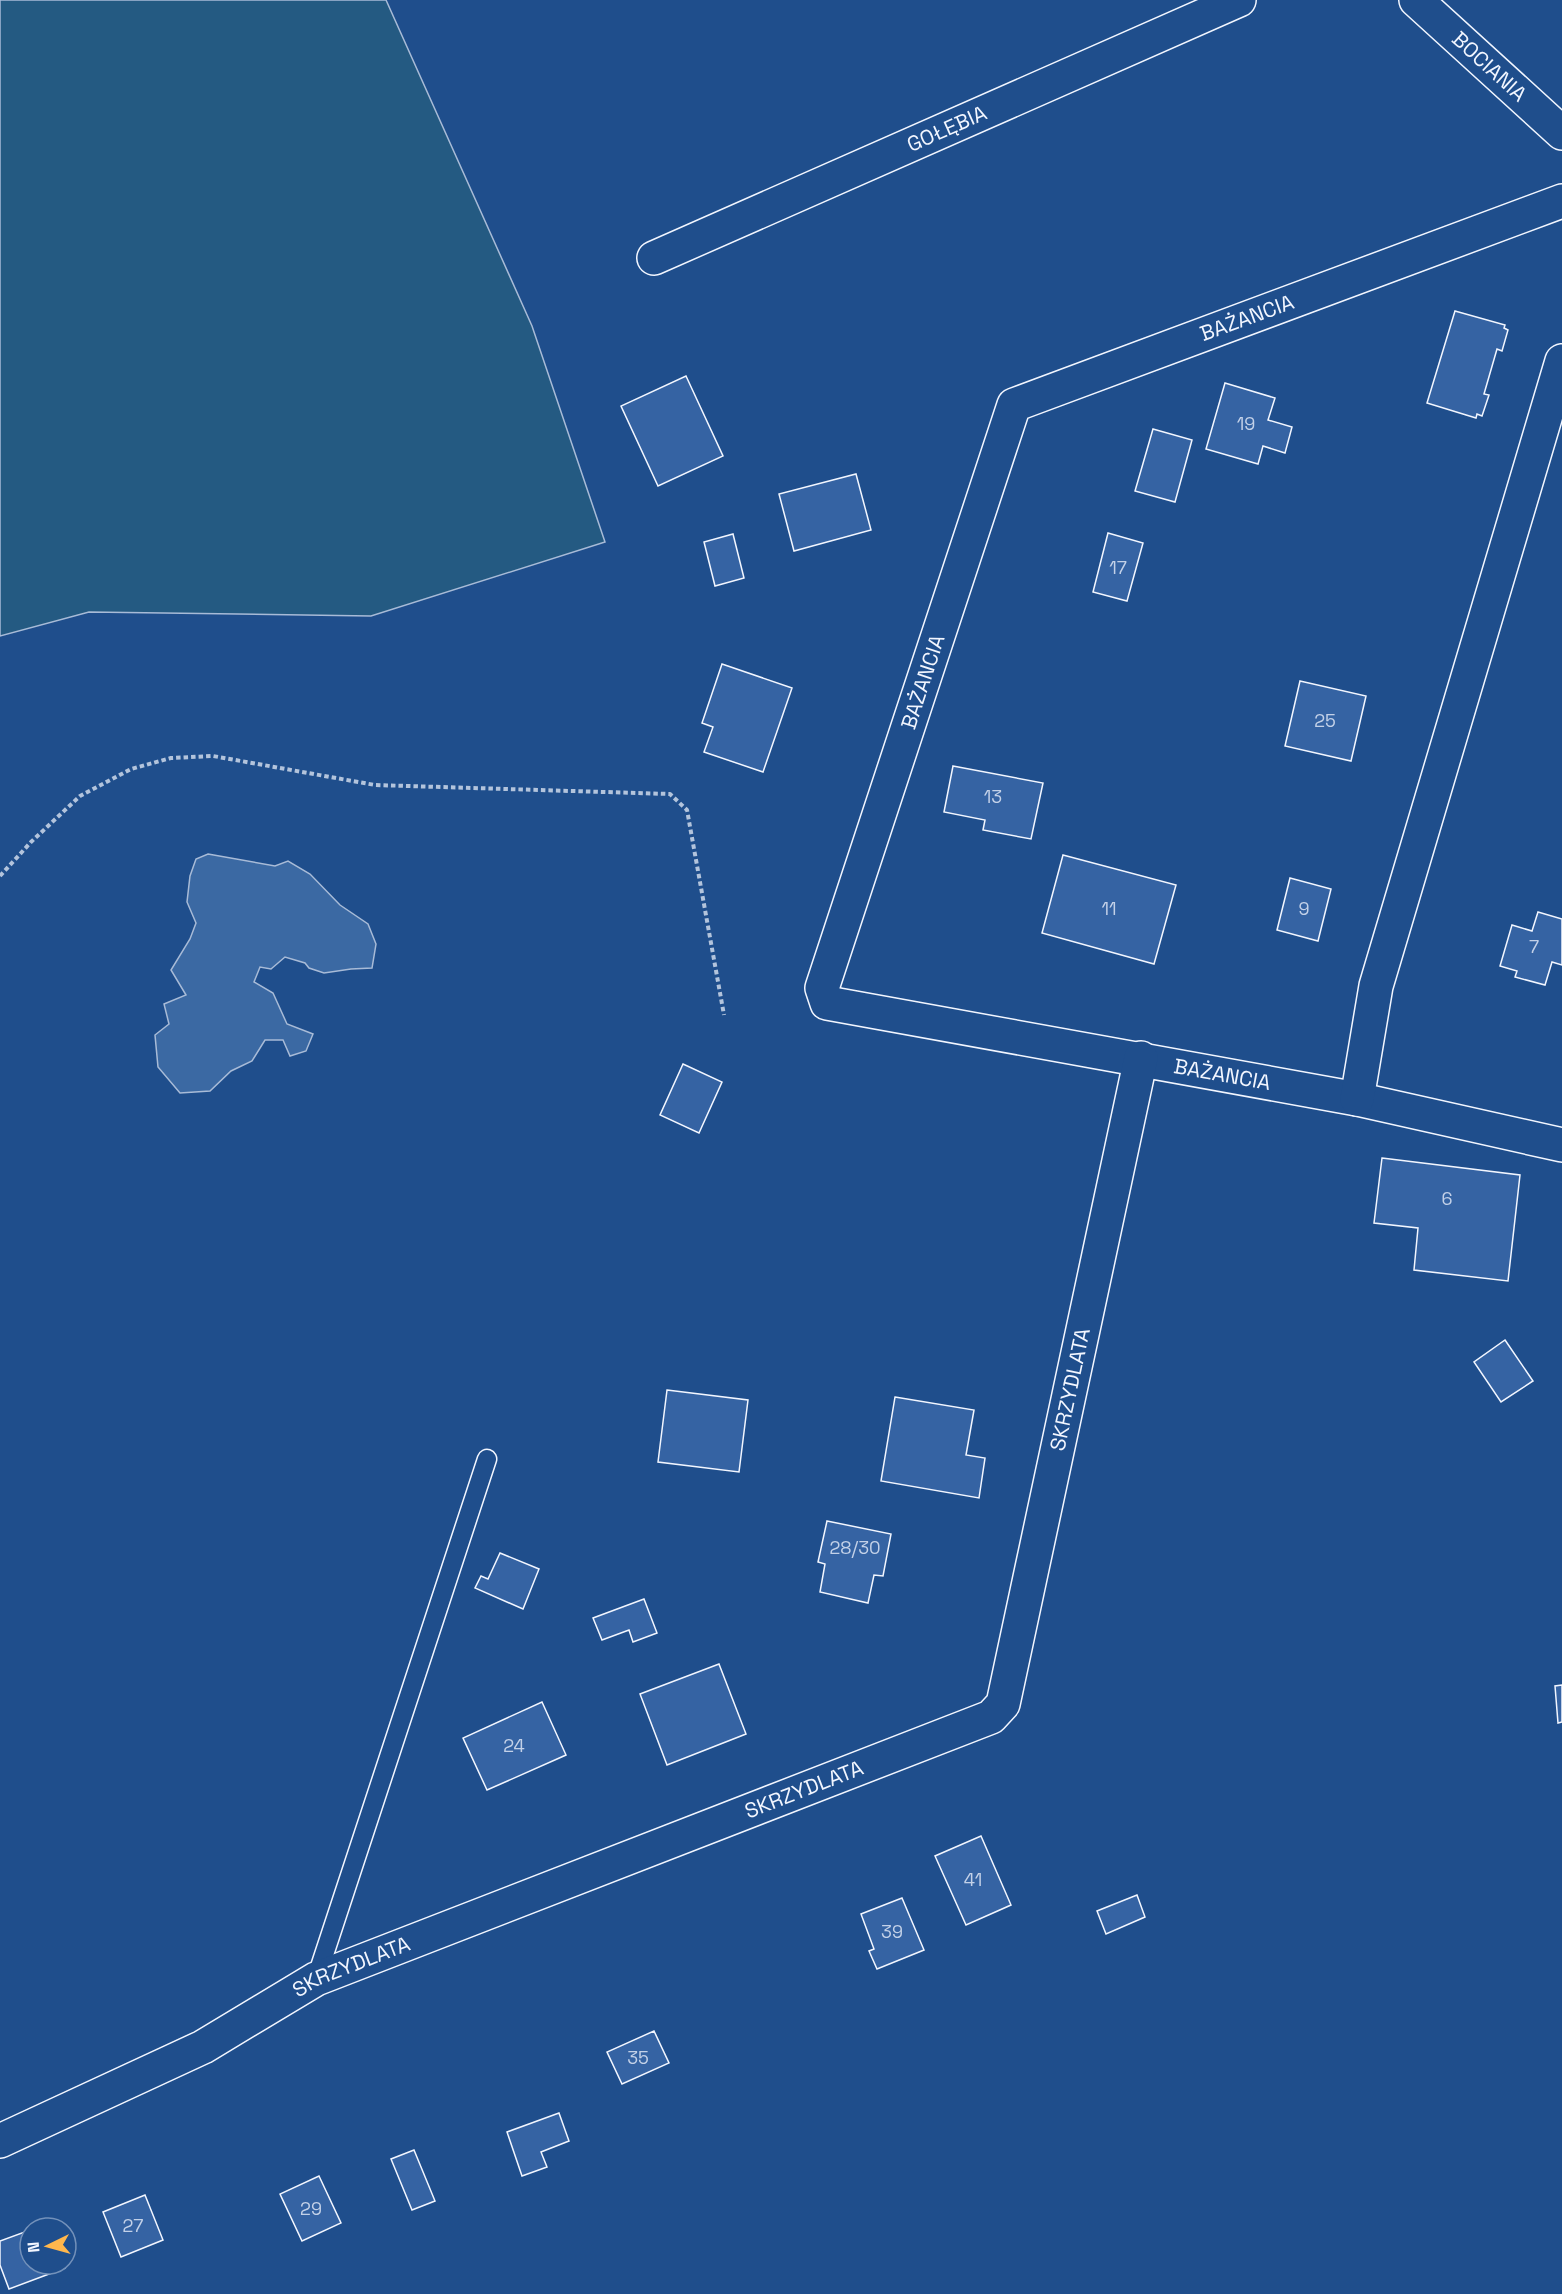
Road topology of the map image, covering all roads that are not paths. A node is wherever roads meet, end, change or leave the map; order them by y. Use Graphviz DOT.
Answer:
graph roads {
  1 [pos="1239,0"];
  2 [pos="1416,0"];
  3 [pos="1562,133"];
  4 [pos="1562,201"];
  5 [pos="654,258"];
  6 [pos="1562,361"];
  7 [pos="1141,1058"];
  8 [pos="1357,1099"];
  9 [pos="1562,1145"];
  10 [pos="487,1459"];
  11 [pos="316,1979"];
  12 [pos="0,2141"];
  1 -- 5 [label="street, GOŁĘBIA"];
  2 -- 3 [label="street, BOCIANIA"];
  4 -- 7 [label="street, BAŻANCIA"];
  6 -- 8 [label="street"];
  7 -- 8 [label="street, BAŻANCIA"];
  7 -- 11 [label="street, SKRZYDLATA"];
  8 -- 9 [label="street, BAŻANCIA"];
  10 -- 11 [label="lane"];
  11 -- 12 [label="street, SKRZYDLATA"];
}
